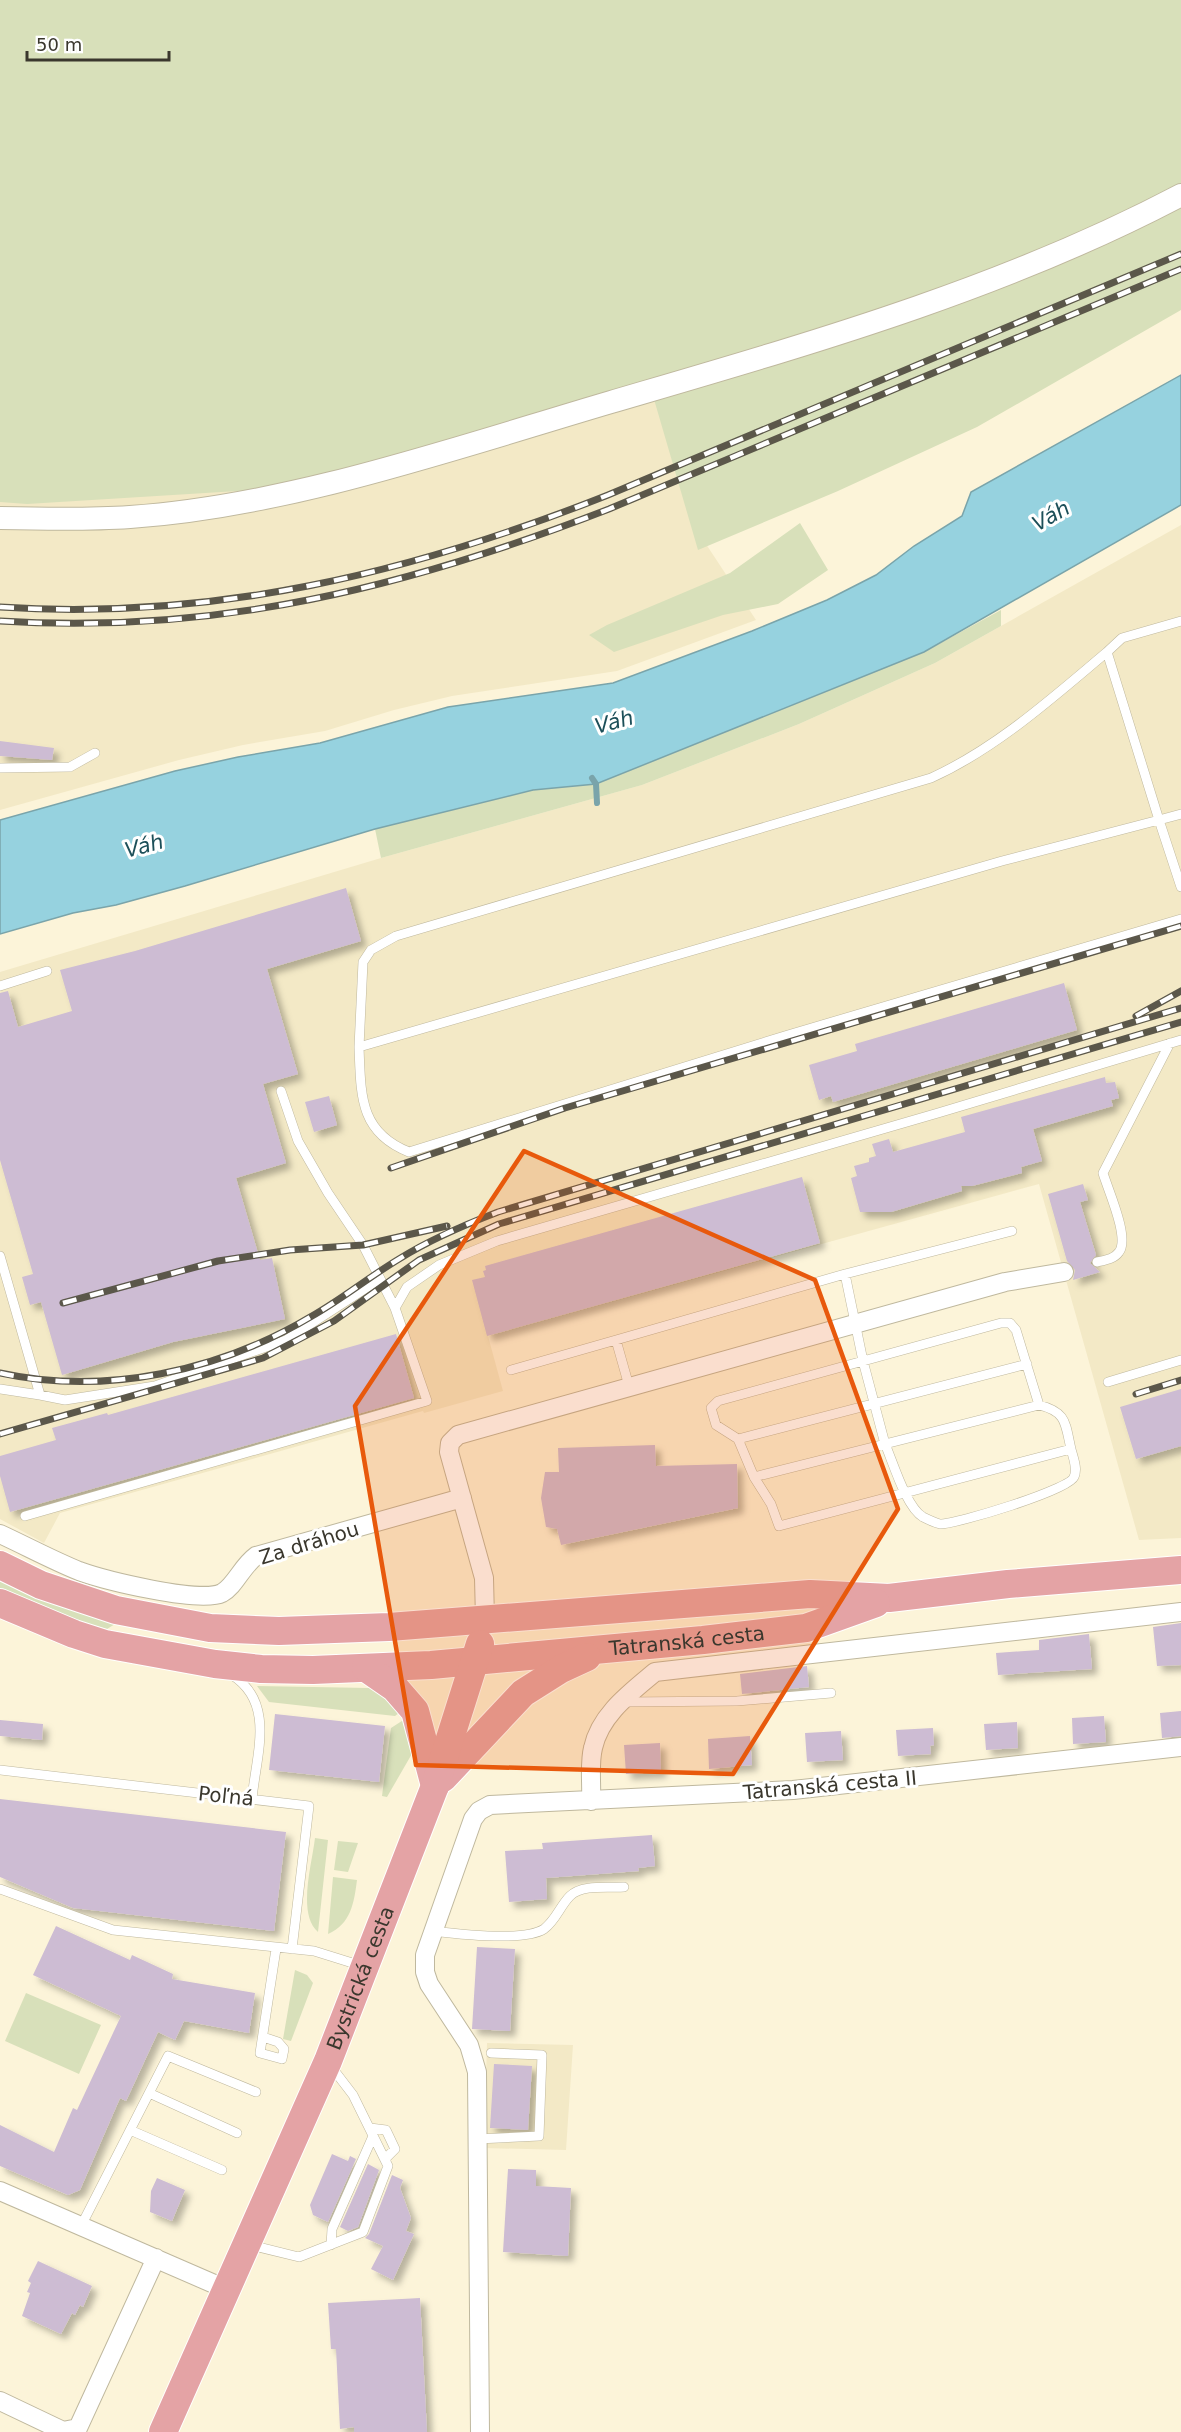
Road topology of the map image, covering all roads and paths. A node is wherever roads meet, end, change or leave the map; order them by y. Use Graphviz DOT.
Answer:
graph roads {
  1 [pos="1181,195"];
  2 [pos="0,518"];
  3 [pos="1181,621"];
  4 [pos="1107,652"];
  5 [pos="95,753"];
  6 [pos="0,768"];
  7 [pos="1181,814"];
  8 [pos="1159,820"];
  9 [pos="1181,886"];
  10 [pos="1181,919"];
  11 [pos="47,971"];
  12 [pos="0,986"];
  13 [pos="1181,1040"];
  14 [pos="1170,1043"];
  15 [pos="359,1047"];
  16 [pos="281,1091"];
  17 [pos="1012,1231"];
  18 [pos="0,1256"];
  19 [pos="1097,1262"];
  20 [pos="1067,1271"];
  21 [pos="845,1275"];
  22 [pos="380,1279"];
  23 [pos="395,1308"];
  24 [pos="857,1323"];
  25 [pos="616,1340"];
  26 [pos="1181,1360"];
  27 [pos="863,1361"];
  28 [pos="1027,1364"];
  29 [pos="512,1370"];
  30 [pos="1108,1382"];
  31 [pos="629,1386"];
  32 [pos="0,1389"];
  33 [pos="40,1395"];
  34 [pos="874,1403"];
  35 [pos="1039,1405"];
  36 [pos="738,1439"];
  37 [pos="885,1444"];
  38 [pos="1071,1449"];
  39 [pos="754,1477"];
  40 [pos="905,1493"];
  41 [pos="462,1498"];
  42 [pos="25,1516"];
  43 [pos="0,1534"];
  44 [pos="0,1565"];
  45 [pos="1181,1570"];
  46 [pos="889,1598"];
  47 [pos="0,1603"];
  48 [pos="1181,1612"];
  49 [pos="485,1619"];
  50 [pos="603,1650"];
  51 [pos="477,1660"];
  52 [pos="215,1664"];
  53 [pos="366,1668"];
  54 [pos="831,1694"];
  55 [pos="621,1702"];
  56 [pos="1181,1747"];
  57 [pos="0,1770"];
  58 [pos="435,1786"];
  59 [pos="252,1799"];
  60 [pos="591,1801"];
  61 [pos="624,1887"];
  62 [pos="0,1889"];
  63 [pos="433,1931"];
  64 [pos="276,1949"];
  65 [pos="292,1949"];
  66 [pos="365,1967"];
  67 [pos="263,2037"];
  68 [pos="490,2053"];
  69 [pos="328,2061"];
  70 [pos="256,2092"];
  71 [pos="149,2093"];
  72 [pos="130,2130"];
  73 [pos="371,2132"];
  74 [pos="237,2133"];
  75 [pos="477,2139"];
  76 [pos="222,2170"];
  77 [pos="0,2191"];
  78 [pos="81,2226"];
  79 [pos="248,2244"];
  80 [pos="331,2245"];
  81 [pos="156,2258"];
  82 [pos="228,2290"];
  83 [pos="0,2401"];
  84 [pos="163,2432"];
  85 [pos="480,2432"];
  1 -- 2 [label="street"];
  3 -- 4 [label="lane"];
  4 -- 8 [label="lane"];
  4 -- 15 [label="lane"];
  5 -- 6 [label="lane"];
  7 -- 8 [label="lane"];
  8 -- 9 [label="lane"];
  8 -- 15 [label="lane"];
  10 -- 15 [label="lane"];
  11 -- 12 [label="lane"];
  13 -- 14 [label="lane"];
  14 -- 19 [label="lane"];
  14 -- 23 [label="lane"];
  16 -- 22 [label="lane"];
  17 -- 21 [label="lane"];
  18 -- 33 [label="lane"];
  20 -- 24 [label="street"];
  21 -- 24 [label="lane"];
  21 -- 25 [label="lane"];
  22 -- 23 [label="lane"];
  22 -- 33 [label="lane"];
  23 -- 42 [label="lane"];
  24 -- 27 [label="lane"];
  24 -- 31 [label="street"];
  25 -- 29 [label="lane"];
  25 -- 31 [label="lane"];
  26 -- 30 [label="lane"];
  27 -- 28 [label="lane"];
  27 -- 34 [label="lane"];
  27 -- 36 [label="lane"];
  28 -- 34 [label="lane"];
  28 -- 35 [label="lane"];
  31 -- 41 [label="street"];
  32 -- 33 [label="lane"];
  34 -- 36 [label="lane"];
  34 -- 37 [label="lane"];
  35 -- 37 [label="lane"];
  35 -- 38 [label="lane"];
  36 -- 39 [label="lane"];
  37 -- 39 [label="lane"];
  37 -- 40 [label="lane"];
  38 -- 40 [label="lane"];
  38 -- 40 [label="lane"];
  39 -- 40 [label="lane"];
  41 -- 43 [label="street, Za dráhou"];
  41 -- 49 [label="street"];
  44 -- 49 [label="main road, Tatranská cesta"];
  45 -- 46 [label="main road, Tatranská cesta"];
  46 -- 49 [label="main road, Tatranská cesta"];
  46 -- 50 [label="main road, Tatranská cesta"];
  47 -- 52 [label="main road, Tatranská cesta"];
  48 -- 55 [label="street"];
  49 -- 51 [label="main road, Bystrická cesta"];
  50 -- 51 [label="main road, Tatranská cesta"];
  50 -- 58 [label="main road"];
  51 -- 53 [label="main road, Tatranská cesta"];
  51 -- 58 [label="main road, Bystrická cesta"];
  52 -- 53 [label="main road, Tatranská cesta"];
  52 -- 59 [label="lane"];
  53 -- 58 [label="main road"];
  54 -- 55 [label="lane"];
  55 -- 60 [label="street"];
  56 -- 60 [label="street, Tatranská cesta II"];
  57 -- 59 [label="lane, Poľná"];
  58 -- 66 [label="main road, Bystrická cesta"];
  59 -- 65 [label="lane, Poľná"];
  60 -- 63 [label="street, Tatranská cesta II"];
  61 -- 63 [label="lane"];
  62 -- 64 [label="lane"];
  63 -- 75 [label="street"];
  64 -- 65 [label="lane"];
  64 -- 67 [label="lane"];
  65 -- 66 [label="lane"];
  66 -- 69 [label="main road, Bystrická cesta"];
  68 -- 75 [label="lane"];
  69 -- 73 [label="lane"];
  69 -- 79 [label="main road, Bystrická cesta"];
  70 -- 71 [label="lane"];
  71 -- 72 [label="lane"];
  71 -- 74 [label="lane"];
  72 -- 76 [label="lane"];
  72 -- 78 [label="lane"];
  73 -- 80 [label="lane"];
  73 -- 80 [label="lane"];
  75 -- 85 [label="street"];
  77 -- 78 [label="street"];
  78 -- 81 [label="street"];
  79 -- 80 [label="lane"];
  79 -- 82 [label="main road, Bystrická cesta"];
  81 -- 82 [label="street"];
  81 -- 83 [label="street"];
  82 -- 84 [label="main road, Bystrická cesta"];
}
